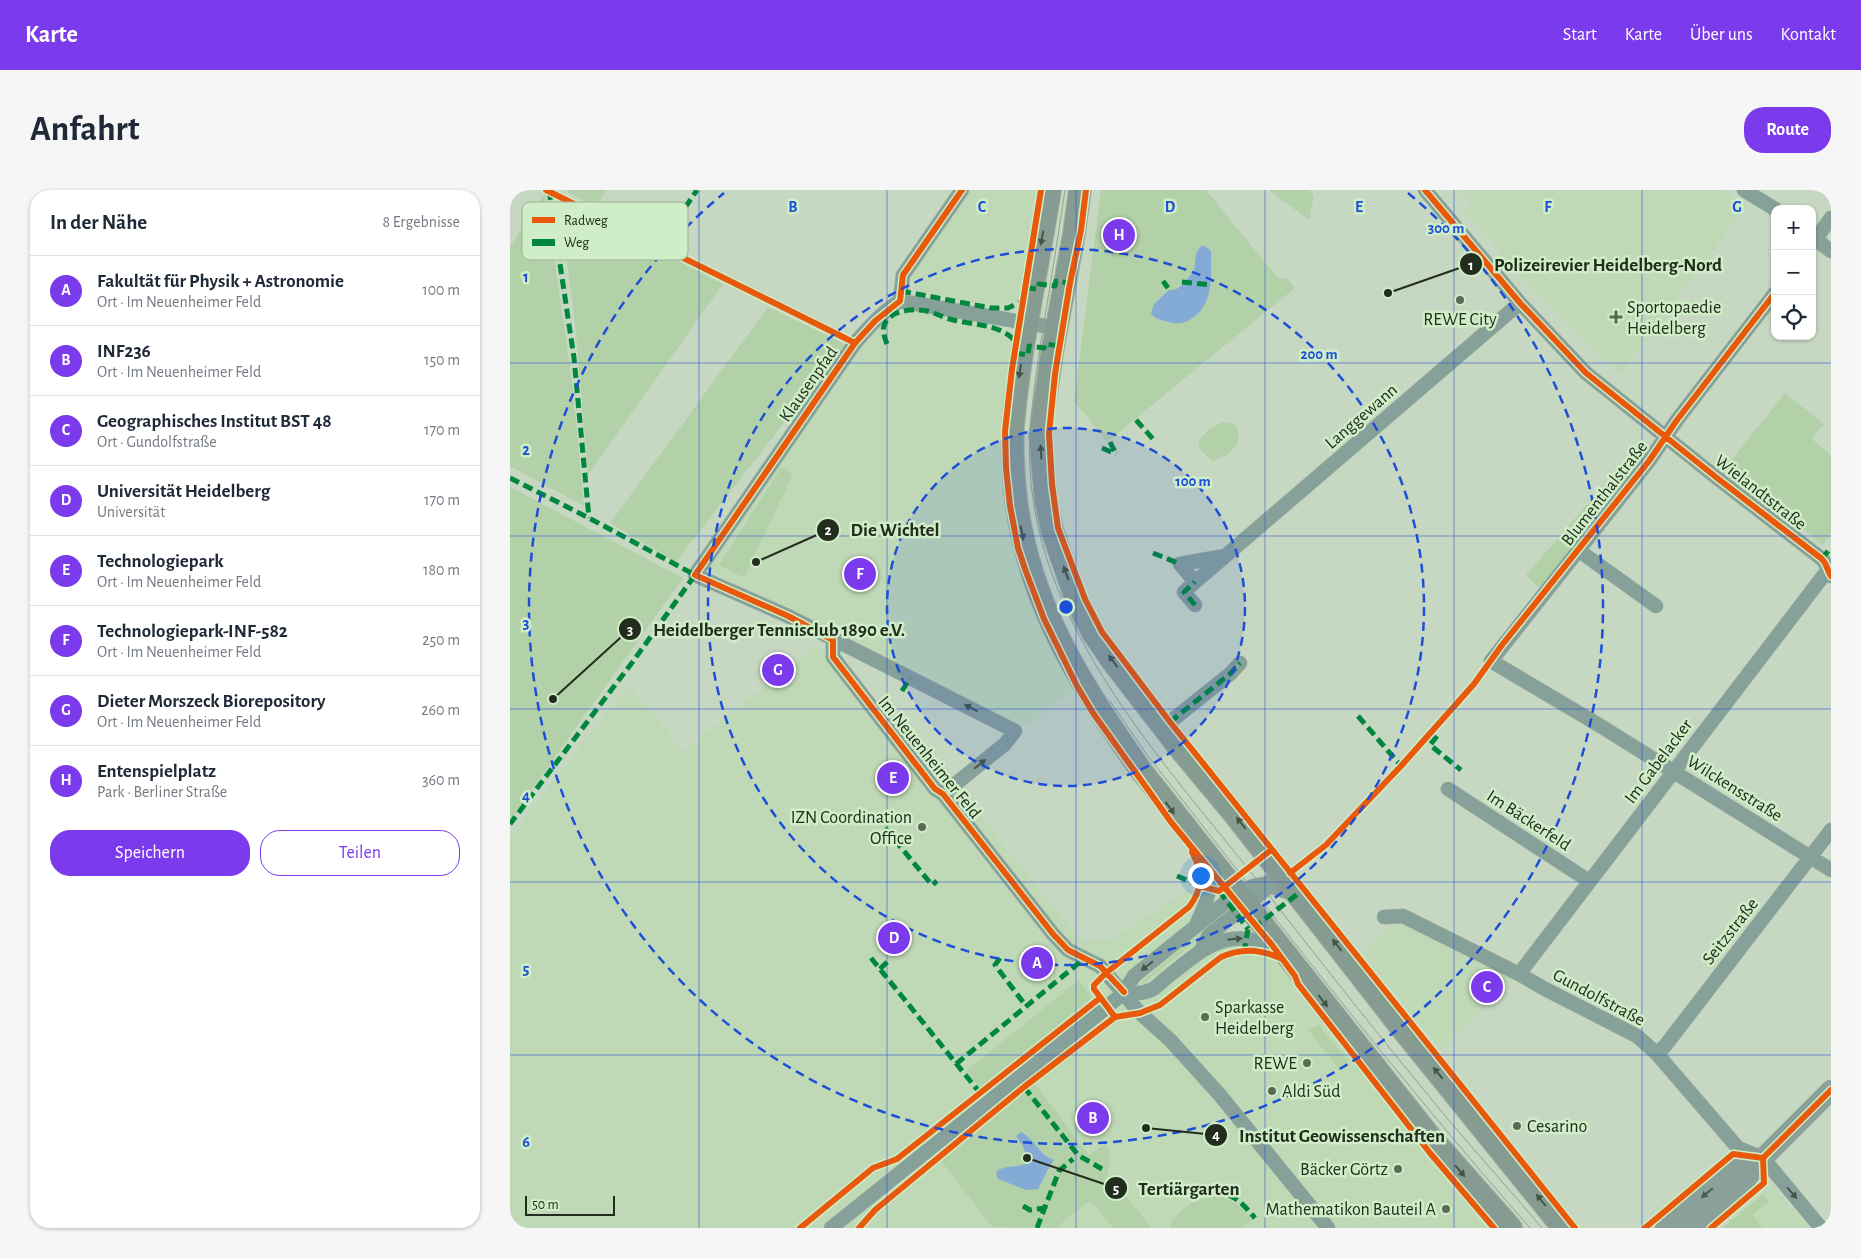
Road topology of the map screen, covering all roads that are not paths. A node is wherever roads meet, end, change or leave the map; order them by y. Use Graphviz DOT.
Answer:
graph roads {
  1 [pos="962,190"];
  2 [pos="1050,190"];
  3 [pos="1080,190"];
  4 [pos="1425,190"];
  5 [pos="1744,190"];
  6 [pos="1771,207"];
  7 [pos="1831,218"];
  8 [pos="1816,236"];
  9 [pos="1816,240"];
  10 [pos="1831,252"];
  11 [pos="1773,295"];
  12 [pos="900,301"];
  13 [pos="1520,303"];
  14 [pos="1028,323"];
  15 [pos="1056,328"];
  16 [pos="1666,436"];
  17 [pos="1578,550"];
  18 [pos="1226,556"];
  19 [pos="1829,574"];
  20 [pos="695,575"];
  21 [pos="1195,582"];
  22 [pos="1195,605"];
  23 [pos="1656,606"];
  24 [pos="833,640"];
  25 [pos="1491,661"];
  26 [pos="1240,663"];
  27 [pos="1170,722"];
  28 [pos="1674,773"];
  29 [pos="1448,789"];
  30 [pos="943,794"];
  31 [pos="1831,830"];
  32 [pos="1206,852"];
  33 [pos="1811,857"];
  34 [pos="1271,862"];
  35 [pos="1831,870"];
  36 [pos="1589,881"];
  37 [pos="1269,884"];
  38 [pos="1296,895"];
  39 [pos="1243,899"];
  40 [pos="1384,917"];
  41 [pos="1194,928"];
  42 [pos="1282,949"];
  43 [pos="1200,952"];
  44 [pos="1519,974"];
  45 [pos="1124,992"];
  46 [pos="1657,1054"];
  47 [pos="1831,1090"];
  48 [pos="1764,1158"];
  49 [pos="830,1228"];
  50 [pos="1328,1228"];
  51 [pos="1511,1228"];
  52 [pos="1563,1228"];
  53 [pos="1666,1228"];
  54 [pos="1690,1228"];
  55 [pos="1821,1228"];
  1 -- 12 [label="street"];
  2 -- 14 [label="main road, one-way"];
  3 -- 15 [label="main road"];
  4 -- 13 [label="street, Wielandtstraße"];
  5 -- 6 [label="street"];
  7 -- 8 [label="street"];
  9 -- 10 [label="street"];
  11 -- 16 [label="street, Blumenthalstraße"];
  12 -- 14 [label="street"];
  12 -- 20 [label="street, Klausenpfad"];
  13 -- 16 [label="street, Wielandtstraße"];
  13 -- 18 [label="street, Langgewann"];
  14 -- 15 [label="street"];
  14 -- 32 [label="main road, one-way"];
  34 -- 15 [label="main road, one-way"];
  16 -- 17 [label="street, Blumenthalstraße"];
  16 -- 19 [label="street, Wielandtstraße"];
  17 -- 23 [label="street"];
  17 -- 25 [label="street, Blumenthalstraße"];
  18 -- 21 [label="street, Langgewann"];
  18 -- 21 [label="street"];
  19 -- 28 [label="street, Im Gabelacker"];
  20 -- 24 [label="street, Im Neuenheimer Feld"];
  21 -- 22 [label="street"];
  24 -- 30 [label="street, Im Neuenheimer Feld"];
  30 -- 24 [label="street, Im Neuenheimer Feld, one-way"];
  25 -- 28 [label="street, Wilckensstraße"];
  26 -- 27 [label="street"];
  28 -- 33 [label="street, Wilckensstraße"];
  28 -- 36 [label="street, Im Gabelacker"];
  29 -- 36 [label="street, Im Bäckerfeld"];
  30 -- 45 [label="street, Im Neuenheimer Feld"];
  31 -- 33 [label="street, Seitzstraße"];
  32 -- 39 [label="main road"];
  32 -- 41 [label="street"];
  33 -- 35 [label="street, Wilckensstraße"];
  33 -- 46 [label="street, Seitzstraße"];
  34 -- 37 [label="street"];
  34 -- 38 [label="main road"];
  36 -- 44 [label="street, Im Gabelacker"];
  37 -- 38 [label="street"];
  37 -- 39 [label="street"];
  52 -- 38 [label="main road, one-way"];
  39 -- 41 [label="street"];
  39 -- 42 [label="main road"];
  39 -- 43 [label="street"];
  40 -- 44 [label="street, Gundolfstraße"];
  41 -- 45 [label="street, one-way"];
  43 -- 42 [label="street, one-way"];
  42 -- 51 [label="main road, one-way"];
  43 -- 45 [label="street"];
  44 -- 46 [label="street, Gundolfstraße"];
  45 -- 49 [label="street"];
  45 -- 50 [label="street, Im Neuenheimer Feld"];
  46 -- 48 [label="street, Gundolfstraße"];
  47 -- 48 [label="street"];
  48 -- 53 [label="street, one-way"];
  48 -- 54 [label="street"];
  48 -- 55 [label="street, one-way"];
}
